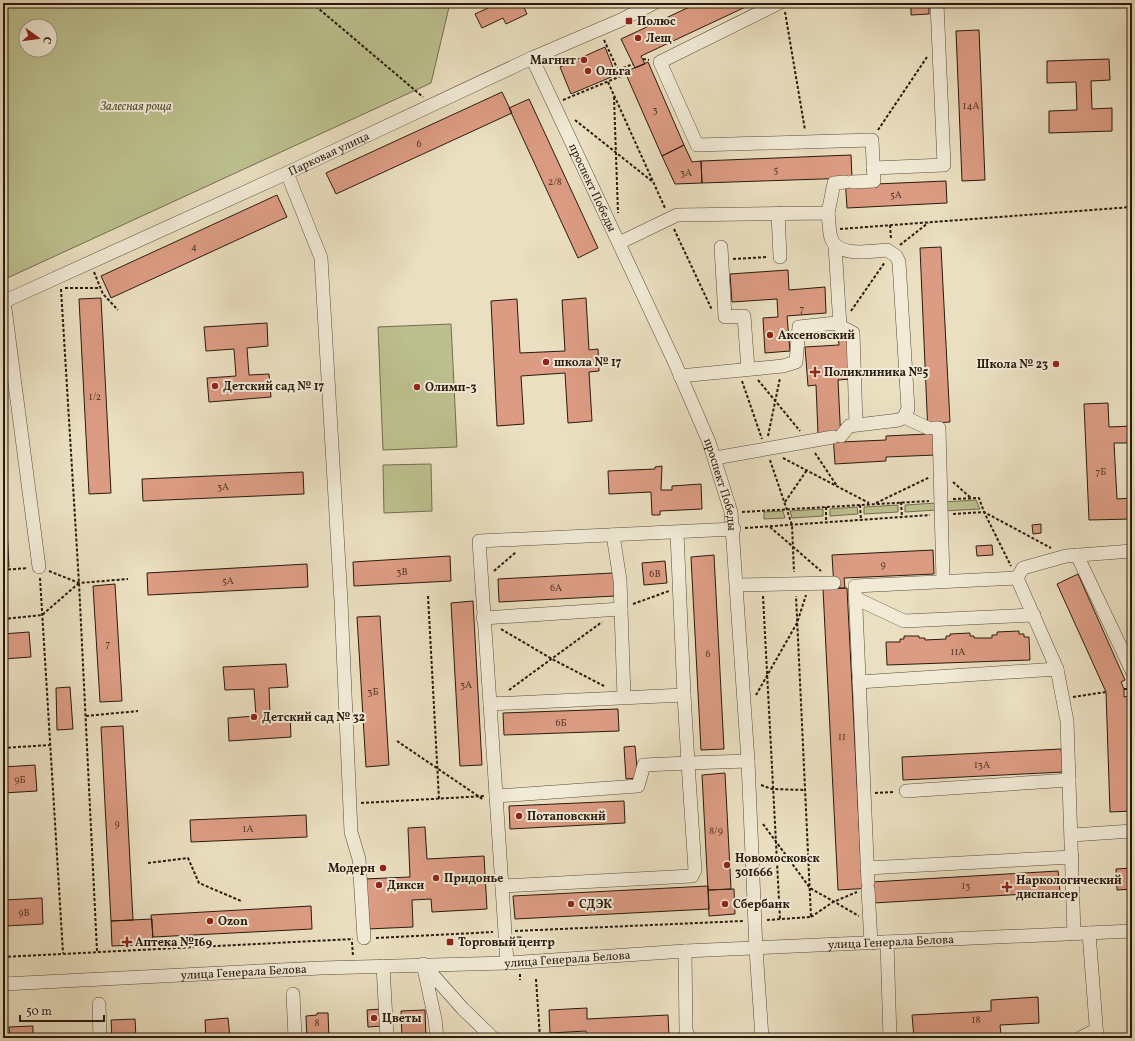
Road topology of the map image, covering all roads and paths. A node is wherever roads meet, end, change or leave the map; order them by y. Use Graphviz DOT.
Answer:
graph roads {
  1 [pos="312,3"];
  2 [pos="654,3"];
  3 [pos="938,3"];
  4 [pos="1014,3"];
  5 [pos="1074,3"];
  6 [pos="782,7"];
  7 [pos="599,29"];
  8 [pos="939,39"];
  9 [pos="532,58"];
  10 [pos="633,64"];
  11 [pos="618,70"];
  12 [pos="608,82"];
  13 [pos="614,96"];
  14 [pos="554,104"];
  15 [pos="433,105"];
  16 [pos="573,118"];
  17 [pos="872,140"];
  18 [pos="807,142"];
  19 [pos="616,152"];
  20 [pos="873,168"];
  21 [pos="287,173"];
  22 [pos="654,183"];
  23 [pos="1132,207"];
  24 [pos="778,213"];
  25 [pos="828,213"];
  26 [pos="670,219"];
  27 [pos="618,220"];
  28 [pos="929,222"];
  29 [pos="830,229"];
  30 [pos="619,243"];
  31 [pos="835,245"];
  32 [pos="892,252"];
  33 [pos="722,253"];
  34 [pos="780,257"];
  35 [pos="90,262"];
  36 [pos="101,288"];
  37 [pos="4,301"];
  38 [pos="118,310"];
  39 [pos="725,317"];
  40 [pos="840,326"];
  41 [pos="783,366"];
  42 [pos="743,370"];
  43 [pos="680,376"];
  44 [pos="775,399"];
  45 [pos="904,417"];
  46 [pos="856,424"];
  47 [pos="807,440"];
  48 [pos="766,448"];
  49 [pos="715,458"];
  50 [pos="807,470"];
  51 [pos="940,472"];
  52 [pos="837,486"];
  53 [pos="971,498"];
  54 [pos="941,500"];
  55 [pos="785,502"];
  56 [pos="901,502"];
  57 [pos="870,504"];
  58 [pos="875,504"];
  59 [pos="860,505"];
  60 [pos="826,507"];
  61 [pos="787,509"];
  62 [pos="732,512"];
  63 [pos="984,512"];
  64 [pos="941,515"];
  65 [pos="902,517"];
  66 [pos="861,520"];
  67 [pos="826,522"];
  68 [pos="792,525"];
  69 [pos="770,526"];
  70 [pos="734,529"];
  71 [pos="677,533"];
  72 [pos="613,535"];
  73 [pos="532,539"];
  74 [pos="793,545"];
  75 [pos="1132,551"];
  76 [pos="1071,556"];
  77 [pos="39,567"];
  78 [pos="3,570"];
  79 [pos="492,574"];
  80 [pos="1017,578"];
  81 [pos="128,579"];
  82 [pos="942,581"];
  83 [pos="79,583"];
  84 [pos="795,583"];
  85 [pos="810,583"];
  86 [pos="763,584"];
  87 [pos="737,585"];
  88 [pos="679,587"];
  89 [pos="847,587"];
  90 [pos="428,596"];
  91 [pos="621,609"];
  92 [pos="42,615"];
  93 [pos="1034,615"];
  94 [pos="483,618"];
  95 [pos="3,619"];
  96 [pos="797,623"];
  97 [pos="552,659"];
  98 [pos="1057,669"];
  99 [pos="1132,671"];
  100 [pos="768,674"];
  101 [pos="859,682"];
  102 [pos="604,686"];
  103 [pos="1124,689"];
  104 [pos="1132,689"];
  105 [pos="508,691"];
  106 [pos="1106,692"];
  107 [pos="684,695"];
  108 [pos="624,697"];
  109 [pos="1063,699"];
  110 [pos="490,704"];
  111 [pos="138,711"];
  112 [pos="745,713"];
  113 [pos="85,716"];
  114 [pos="398,741"];
  115 [pos="50,744"];
  116 [pos="3,748"];
  117 [pos="748,761"];
  118 [pos="688,763"];
  119 [pos="437,767"];
  120 [pos="1069,780"];
  121 [pos="749,781"];
  122 [pos="772,789"];
  123 [pos="805,790"];
  124 [pos="906,791"];
  125 [pos="864,793"];
  126 [pos="496,796"];
  127 [pos="479,797"];
  128 [pos="439,799"];
  129 [pos="350,804"];
  130 [pos="497,810"];
  131 [pos="762,824"];
  132 [pos="1132,831"];
  133 [pos="1072,835"];
  134 [pos="775,840"];
  135 [pos="1072,857"];
  136 [pos="148,863"];
  137 [pos="867,868"];
  138 [pos="868,885"];
  139 [pos="502,886"];
  140 [pos="810,888"];
  141 [pos="241,902"];
  142 [pos="833,902"];
  143 [pos="811,917"];
  144 [pos="780,919"];
  145 [pos="755,920"];
  146 [pos="870,923"];
  147 [pos="505,931"];
  148 [pos="1132,931"];
  149 [pos="1089,933"];
  150 [pos="1074,934"];
  151 [pos="358,939"];
  152 [pos="887,942"];
  153 [pos="871,943"];
  154 [pos="756,949"];
  155 [pos="685,951"];
  156 [pos="97,952"];
  157 [pos="63,954"];
  158 [pos="3,957"];
  159 [pos="507,963"];
  160 [pos="423,964"];
  161 [pos="383,966"];
  162 [pos="353,967"];
  163 [pos="536,979"];
  164 [pos="3,984"];
  165 [pos="293,994"];
  166 [pos="99,1004"];
  167 [pos="1095,1035"];
  168 [pos="100,1038"];
  169 [pos="295,1038"];
  170 [pos="387,1038"];
  171 [pos="437,1038"];
  172 [pos="493,1038"];
  173 [pos="540,1038"];
  174 [pos="689,1038"];
  175 [pos="762,1038"];
  176 [pos="890,1038"];
  177 [pos="1080,1038"];
  1 -- 15 [label="path"];
  2 -- 7 [label="street, Парковая улица"];
  3 -- 8 [label="street"];
  4 -- 5 [label="path"];
  6 -- 18 [label="path"];
  6 -- 18 [label="street"];
  7 -- 9 [label="street, Парковая улица"];
  7 -- 11 [label="path"];
  8 -- 17 [label="path"];
  8 -- 20 [label="street"];
  9 -- 14 [label="street, проспект Победы"];
  9 -- 15 [label="street, Парковая улица"];
  10 -- 11 [label="path"];
  11 -- 12 [label="path"];
  12 -- 13 [label="path"];
  12 -- 14 [label="path"];
  13 -- 19 [label="path"];
  13 -- 22 [label="path"];
  14 -- 30 [label="street, проспект Победы"];
  15 -- 21 [label="street, Парковая улица"];
  16 -- 19 [label="path"];
  17 -- 18 [label="street"];
  17 -- 20 [label="street"];
  19 -- 22 [label="path"];
  19 -- 27 [label="path"];
  20 -- 25 [label="street"];
  21 -- 35 [label="street, Парковая улица"];
  21 -- 129 [label="street"];
  22 -- 26 [label="path"];
  23 -- 28 [label="path"];
  24 -- 25 [label="street"];
  24 -- 26 [label="street"];
  24 -- 34 [label="street"];
  25 -- 29 [label="street"];
  26 -- 30 [label="street"];
  26 -- 39 [label="path"];
  28 -- 29 [label="path"];
  28 -- 32 [label="path"];
  29 -- 31 [label="street"];
  30 -- 43 [label="street, проспект Победы"];
  31 -- 32 [label="street"];
  31 -- 40 [label="street"];
  32 -- 40 [label="path"];
  32 -- 45 [label="street"];
  33 -- 34 [label="path"];
  33 -- 39 [label="street"];
  35 -- 36 [label="path"];
  35 -- 37 [label="street, Парковая улица"];
  36 -- 38 [label="path"];
  36 -- 83 [label="path"];
  37 -- 77 [label="street"];
  39 -- 42 [label="street"];
  40 -- 41 [label="street"];
  40 -- 46 [label="street"];
  41 -- 42 [label="street"];
  41 -- 44 [label="path"];
  42 -- 43 [label="street"];
  42 -- 44 [label="path"];
  42 -- 48 [label="path"];
  43 -- 49 [label="street, проспект Победы"];
  44 -- 47 [label="path"];
  44 -- 48 [label="path"];
  45 -- 46 [label="street"];
  45 -- 51 [label="street"];
  46 -- 47 [label="street"];
  47 -- 48 [label="street"];
  47 -- 52 [label="path"];
  48 -- 49 [label="street"];
  48 -- 50 [label="path"];
  48 -- 55 [label="path"];
  49 -- 62 [label="street, проспект Победы"];
  50 -- 52 [label="path"];
  50 -- 55 [label="path"];
  51 -- 53 [label="path"];
  51 -- 54 [label="street"];
  51 -- 58 [label="path"];
  52 -- 57 [label="path"];
  53 -- 54 [label="path"];
  53 -- 63 [label="path"];
  54 -- 56 [label="path"];
  54 -- 64 [label="street"];
  55 -- 61 [label="path"];
  56 -- 58 [label="path"];
  56 -- 65 [label="path"];
  57 -- 58 [label="path"];
  57 -- 59 [label="path"];
  59 -- 60 [label="path"];
  59 -- 66 [label="path"];
  60 -- 61 [label="path"];
  60 -- 67 [label="path"];
  61 -- 62 [label="path"];
  61 -- 68 [label="path"];
  62 -- 70 [label="street, проспект Победы"];
  63 -- 64 [label="path"];
  63 -- 76 [label="path"];
  63 -- 80 [label="path"];
  64 -- 65 [label="path"];
  64 -- 82 [label="street"];
  65 -- 66 [label="path"];
  66 -- 67 [label="path"];
  67 -- 68 [label="path"];
  68 -- 69 [label="path"];
  68 -- 74 [label="path"];
  69 -- 70 [label="path"];
  69 -- 74 [label="path"];
  70 -- 71 [label="street"];
  70 -- 87 [label="street, проспект Победы"];
  71 -- 72 [label="street"];
  71 -- 88 [label="street"];
  72 -- 73 [label="street"];
  72 -- 91 [label="street"];
  73 -- 79 [label="path"];
  73 -- 94 [label="street"];
  74 -- 84 [label="path"];
  74 -- 89 [label="path"];
  75 -- 76 [label="street"];
  76 -- 80 [label="street"];
  76 -- 99 [label="street"];
  77 -- 78 [label="path"];
  77 -- 83 [label="path"];
  77 -- 92 [label="path"];
  80 -- 82 [label="street"];
  80 -- 93 [label="street"];
  81 -- 83 [label="path"];
  82 -- 89 [label="street"];
  83 -- 92 [label="path"];
  83 -- 113 [label="path"];
  84 -- 85 [label="street"];
  84 -- 86 [label="street"];
  84 -- 96 [label="path"];
  85 -- 89 [label="street"];
  85 -- 96 [label="path"];
  86 -- 87 [label="street"];
  86 -- 100 [label="path"];
  87 -- 112 [label="street, проспект Победы"];
  88 -- 91 [label="path"];
  88 -- 107 [label="street"];
  89 -- 93 [label="street"];
  89 -- 101 [label="street"];
  90 -- 119 [label="path"];
  91 -- 94 [label="street"];
  91 -- 97 [label="path"];
  91 -- 108 [label="street"];
  92 -- 95 [label="path"];
  92 -- 115 [label="path"];
  93 -- 98 [label="street"];
  94 -- 97 [label="path"];
  94 -- 110 [label="street"];
  96 -- 100 [label="path"];
  96 -- 123 [label="path"];
  97 -- 102 [label="path"];
  97 -- 105 [label="path"];
  98 -- 101 [label="street"];
  98 -- 109 [label="street"];
  100 -- 112 [label="path"];
  100 -- 122 [label="path"];
  101 -- 125 [label="street"];
  103 -- 104 [label="path"];
  106 -- 109 [label="path"];
  107 -- 108 [label="street"];
  107 -- 118 [label="street"];
  108 -- 110 [label="street"];
  109 -- 120 [label="street"];
  110 -- 126 [label="street"];
  111 -- 113 [label="path"];
  112 -- 117 [label="street, проспект Победы"];
  113 -- 156 [label="path"];
  114 -- 119 [label="path"];
  115 -- 116 [label="path"];
  115 -- 157 [label="path"];
  117 -- 118 [label="street"];
  117 -- 121 [label="street, проспект Победы"];
  118 -- 126 [label="street"];
  118 -- 139 [label="street"];
  119 -- 127 [label="path"];
  119 -- 128 [label="path"];
  120 -- 124 [label="street"];
  120 -- 133 [label="street"];
  121 -- 122 [label="path"];
  121 -- 145 [label="street, проспект Победы"];
  122 -- 123 [label="path"];
  122 -- 134 [label="path"];
  123 -- 140 [label="path"];
  124 -- 125 [label="path"];
  125 -- 137 [label="street"];
  126 -- 127 [label="path"];
  126 -- 130 [label="street"];
  127 -- 128 [label="path"];
  127 -- 130 [label="path"];
  128 -- 129 [label="path"];
  129 -- 151 [label="street"];
  130 -- 139 [label="street"];
  131 -- 134 [label="path"];
  132 -- 133 [label="street"];
  133 -- 135 [label="street"];
  134 -- 140 [label="path"];
  134 -- 144 [label="path"];
  135 -- 137 [label="street"];
  135 -- 150 [label="street"];
  136 -- 141 [label="path"];
  137 -- 138 [label="street"];
  138 -- 142 [label="path"];
  138 -- 146 [label="street"];
  139 -- 147 [label="street"];
  140 -- 142 [label="path"];
  140 -- 143 [label="path"];
  142 -- 143 [label="path"];
  142 -- 146 [label="path"];
  143 -- 144 [label="path"];
  144 -- 145 [label="path"];
  145 -- 147 [label="path"];
  145 -- 154 [label="street, проспект Победы"];
  146 -- 153 [label="street"];
  147 -- 151 [label="path"];
  147 -- 159 [label="street"];
  148 -- 149 [label="street, улица Генерала Белова"];
  149 -- 150 [label="street, улица Генерала Белова"];
  149 -- 167 [label="street"];
  150 -- 152 [label="street, улица Генерала Белова"];
  151 -- 156 [label="path"];
  151 -- 162 [label="path"];
  152 -- 153 [label="street, улица Генерала Белова"];
  152 -- 176 [label="street"];
  153 -- 154 [label="street, улица Генерала Белова"];
  154 -- 155 [label="street, улица Генерала Белова"];
  154 -- 175 [label="street, проспект Победы"];
  155 -- 159 [label="street, улица Генерала Белова"];
  155 -- 174 [label="street"];
  156 -- 157 [label="path"];
  157 -- 158 [label="path"];
  159 -- 160 [label="street, улица Генерала Белова"];
  160 -- 161 [label="street, улица Генерала Белова"];
  160 -- 171 [label="street"];
  160 -- 172 [label="street"];
  161 -- 162 [label="street, улица Генерала Белова"];
  161 -- 170 [label="street"];
  162 -- 164 [label="street, улица Генерала Белова"];
  163 -- 173 [label="path"];
  165 -- 169 [label="street"];
  166 -- 168 [label="street"];
  167 -- 177 [label="street"];
}
